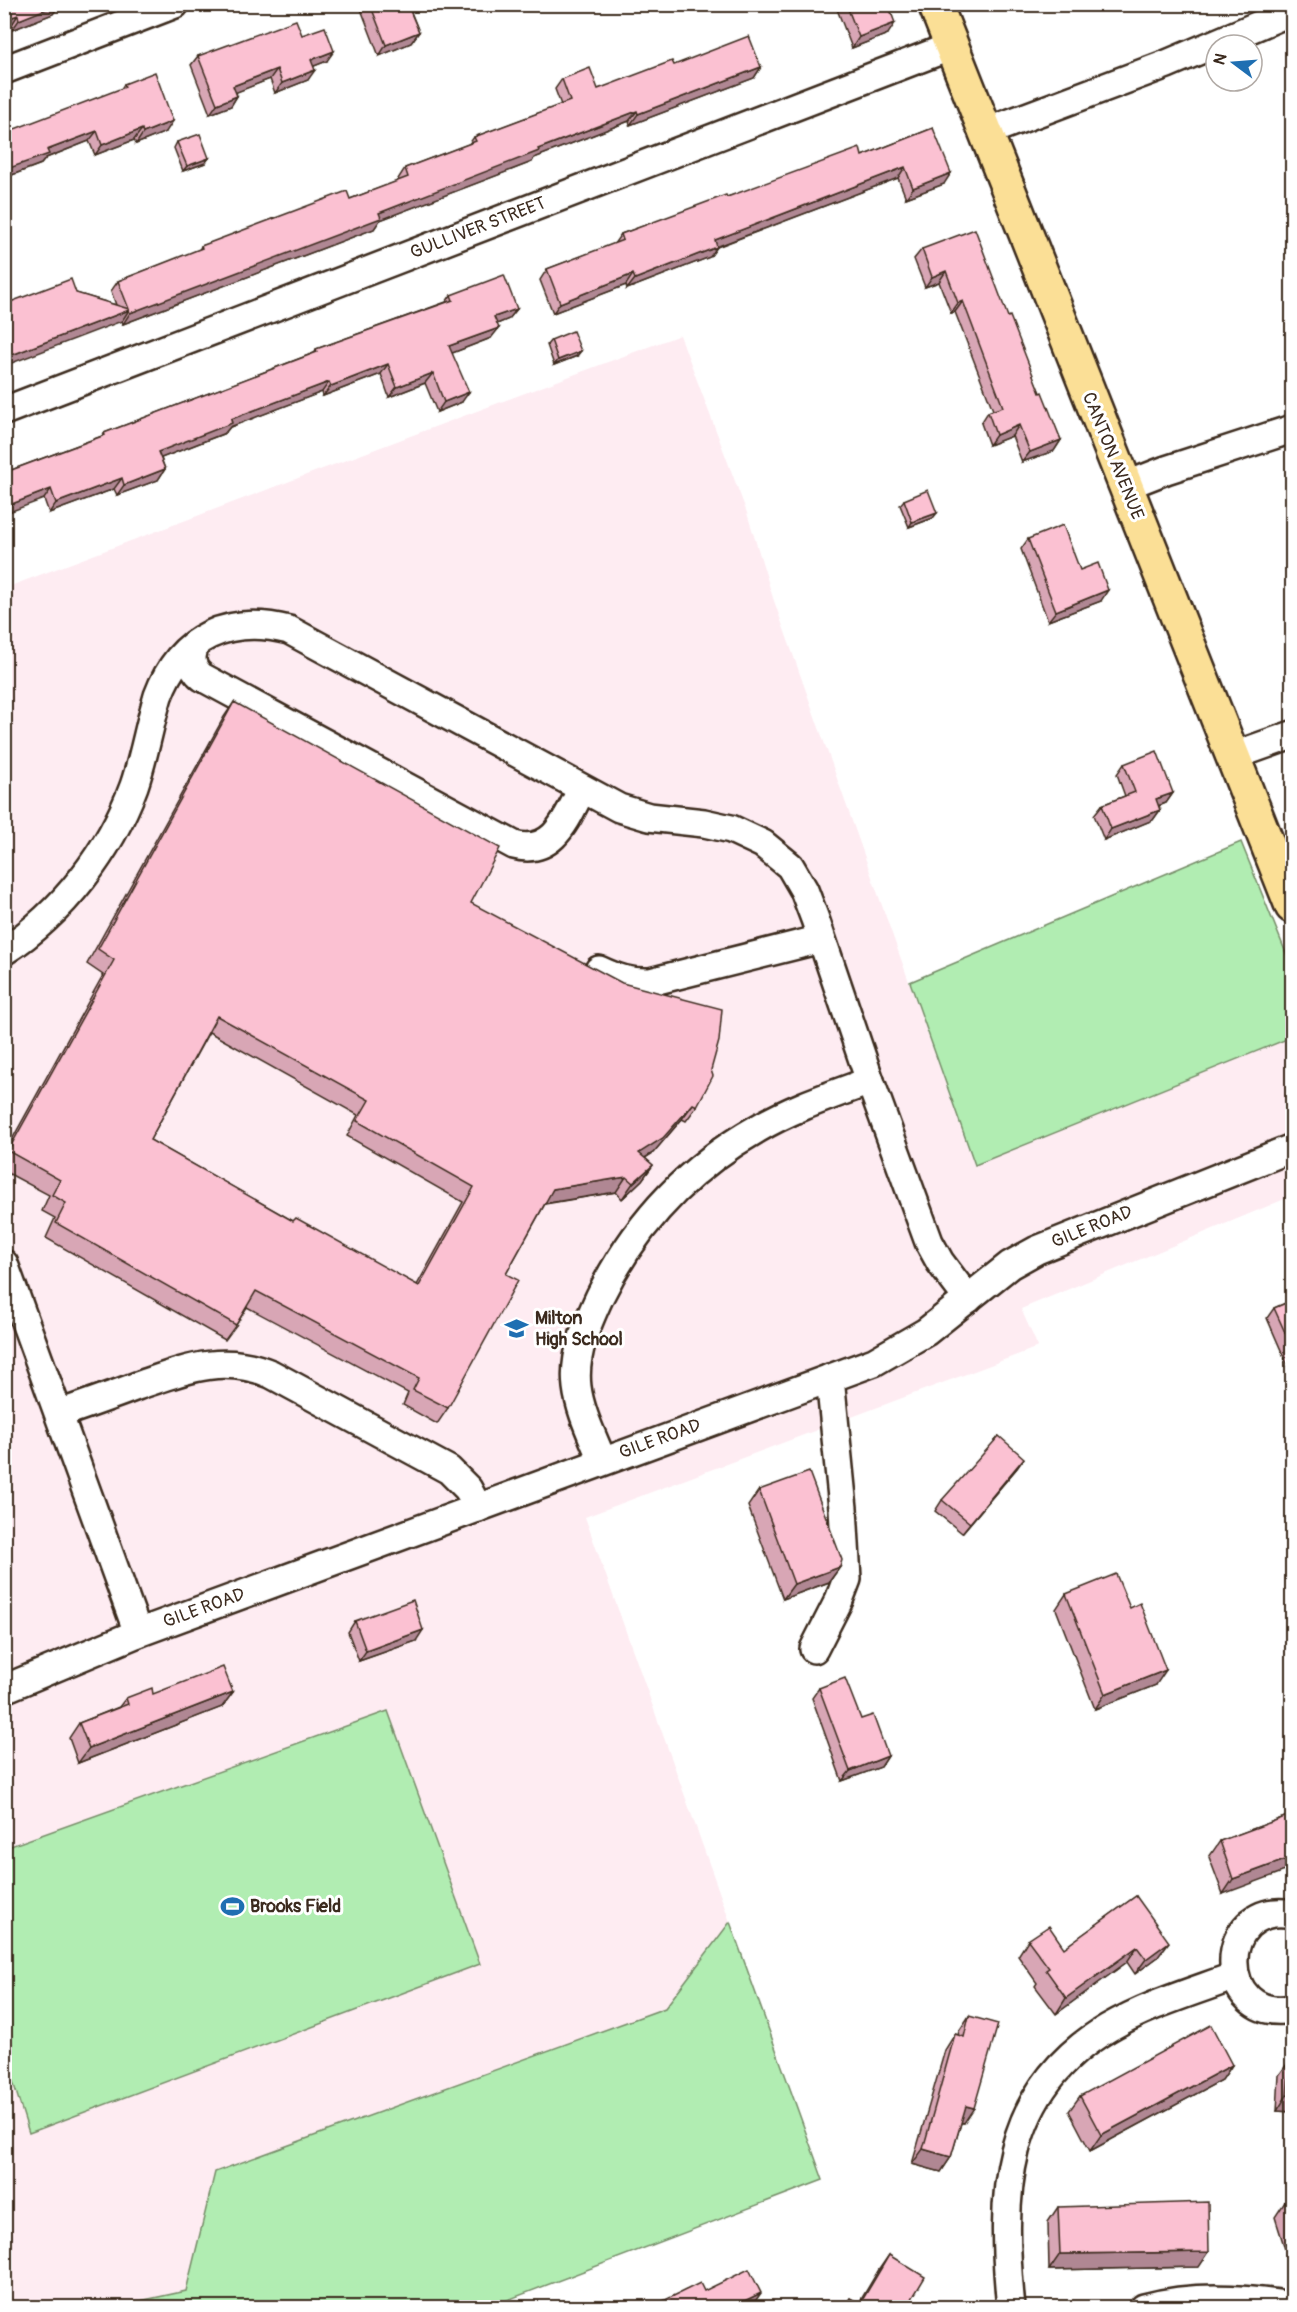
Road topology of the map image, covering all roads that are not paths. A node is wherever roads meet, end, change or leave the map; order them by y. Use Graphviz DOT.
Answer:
graph roads {
  1 [pos="176,4"];
  2 [pos="935,4"];
  3 [pos="1293,11"];
  4 [pos="952,46"];
  5 [pos="4,70"];
  6 [pos="986,132"];
  7 [pos="4,411"];
  8 [pos="1293,429"];
  9 [pos="1125,486"];
  10 [pos="196,643"];
  11 [pos="1293,735"];
  12 [pos="1233,756"];
  13 [pos="582,789"];
  14 [pos="1289,886"];
  15 [pos="821,939"];
  16 [pos="4,951"];
  17 [pos="599,970"];
  18 [pos="870,1081"];
  19 [pos="1293,1148"];
  20 [pos="4,1264"];
  21 [pos="968,1299"];
  22 [pos="830,1378"];
  23 [pos="58,1414"];
  24 [pos="602,1460"];
  25 [pos="477,1508"];
  26 [pos="138,1633"];
  27 [pos="814,1649"];
  28 [pos="4,1689"];
  29 [pos="1293,1914"];
  30 [pos="1235,1976"];
  31 [pos="1293,2008"];
  32 [pos="1293,2306"];
  33 [pos="1011,2307"];
  34 [pos="1144,2307"];
  1 -- 5 [label="street"];
  2 -- 4 [label="main road, CANTON AVENUE"];
  3 -- 6 [label="street"];
  4 -- 6 [label="main road, CANTON AVENUE"];
  4 -- 7 [label="street, GULLIVER STREET"];
  6 -- 9 [label="main road, CANTON AVENUE"];
  8 -- 9 [label="street"];
  9 -- 12 [label="main road, CANTON AVENUE"];
  10 -- 13 [label="street"];
  10 -- 13 [label="street"];
  10 -- 16 [label="street"];
  11 -- 12 [label="street"];
  12 -- 14 [label="main road, CANTON AVENUE"];
  13 -- 15 [label="street"];
  15 -- 17 [label="street"];
  15 -- 18 [label="street"];
  18 -- 21 [label="street"];
  18 -- 24 [label="street"];
  19 -- 21 [label="street, GILE ROAD"];
  20 -- 23 [label="street"];
  21 -- 22 [label="street, GILE ROAD"];
  22 -- 24 [label="street, GILE ROAD"];
  22 -- 27 [label="street"];
  23 -- 25 [label="street"];
  23 -- 26 [label="street"];
  24 -- 25 [label="street, GILE ROAD"];
  25 -- 26 [label="street, GILE ROAD"];
  26 -- 28 [label="street, GILE ROAD"];
  29 -- 30 [label="street"];
  30 -- 31 [label="street"];
  30 -- 33 [label="street"];
  32 -- 34 [label="street"];
}
